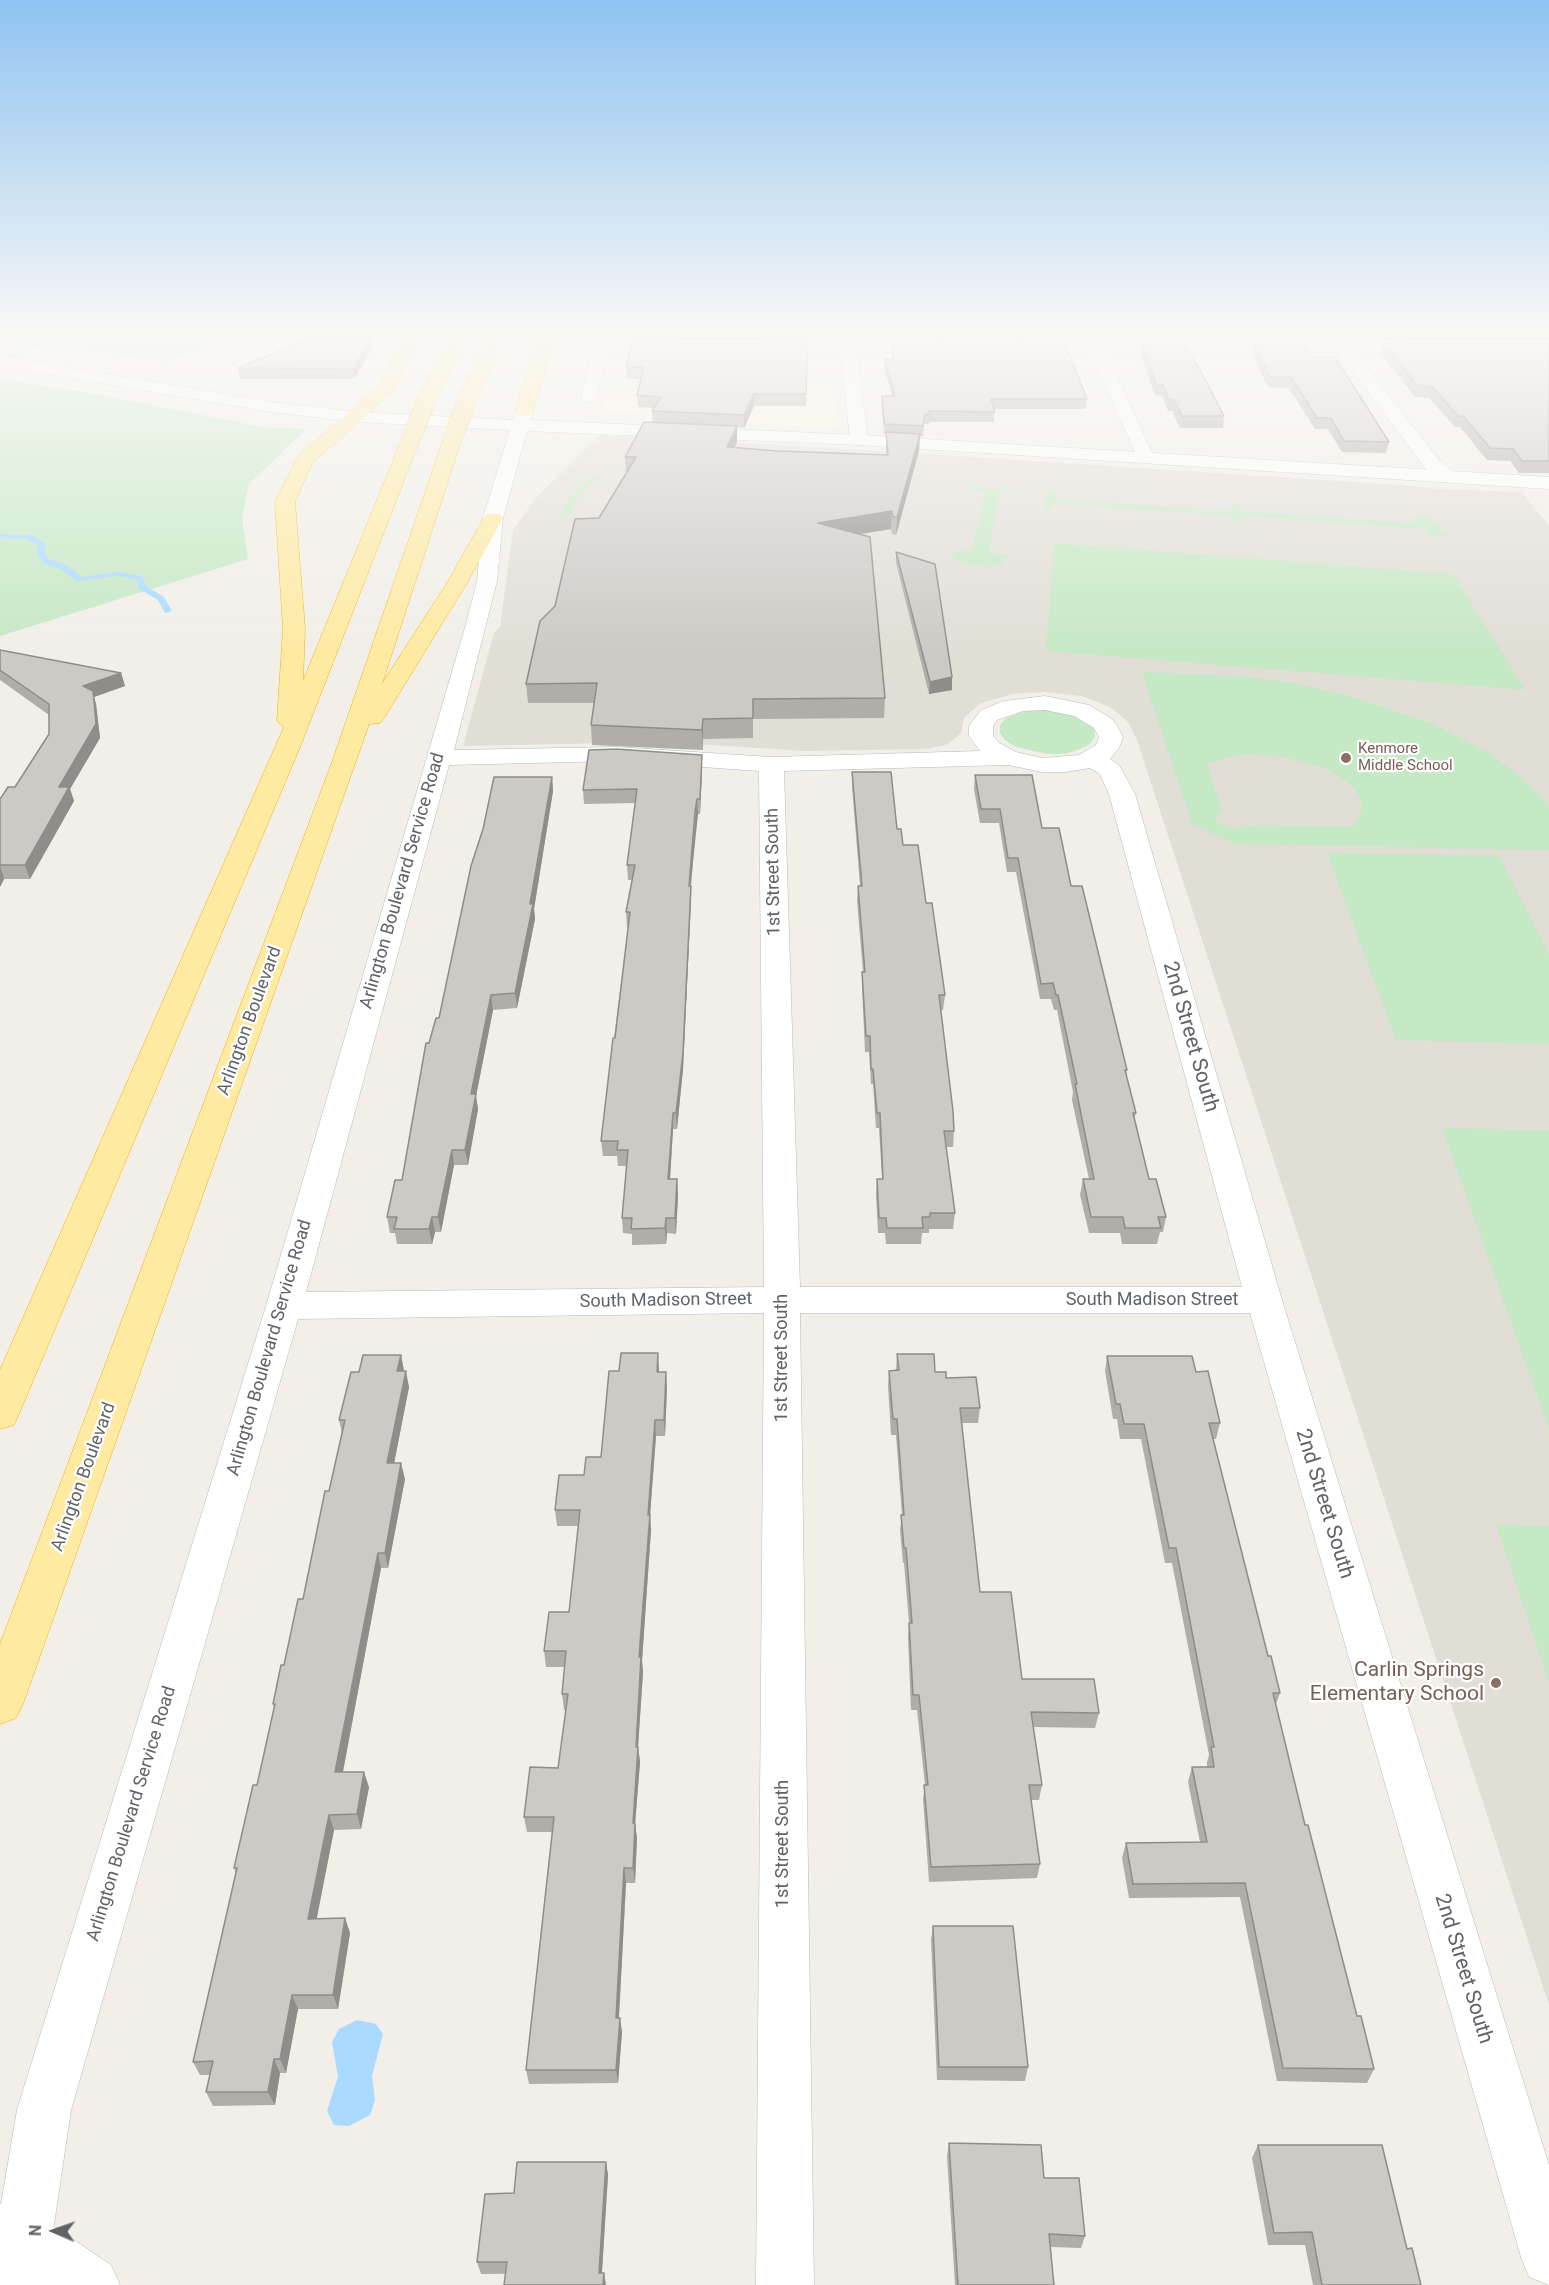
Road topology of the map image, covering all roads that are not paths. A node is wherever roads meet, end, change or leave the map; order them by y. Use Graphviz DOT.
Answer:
graph roads {
  1 [pos="325,443"];
  2 [pos="410,443"];
  3 [pos="451,443"];
  4 [pos="515,443"];
  5 [pos="903,443"];
  6 [pos="1139,443"];
  7 [pos="1416,443"];
  8 [pos="1145,457"];
  9 [pos="1449,476"];
  10 [pos="1549,483"];
  11 [pos="493,518"];
  12 [pos="288,747"];
  13 [pos="438,758"];
  14 [pos="1008,758"];
  15 [pos="1092,758"];
  16 [pos="343,765"];
  17 [pos="771,765"];
  18 [pos="782,1300"];
  19 [pos="1264,1300"];
  20 [pos="284,1306"];
  21 [pos="0,1414"];
  22 [pos="0,1704"];
  23 [pos="13,2252"];
  24 [pos="1549,2257"];
  25 [pos="91,2285"];
  26 [pos="785,2285"];
  1 -- 12 [label="highway"];
  2 -- 12 [label="highway, bridge"];
  3 -- 16 [label="highway, Arlington Boulevard, bridge"];
  4 -- 11 [label="street, Arlington Boulevard Service Road"];
  5 -- 8 [label="street"];
  6 -- 8 [label="street"];
  7 -- 9 [label="street"];
  8 -- 9 [label="street"];
  9 -- 10 [label="street"];
  11 -- 13 [label="street, Arlington Boulevard Service Road"];
  11 -- 16 [label="highway"];
  12 -- 21 [label="highway"];
  13 -- 17 [label="street"];
  13 -- 20 [label="street, Arlington Boulevard Service Road"];
  14 -- 15 [label="street"];
  14 -- 15 [label="street"];
  14 -- 17 [label="street"];
  15 -- 19 [label="street, 2nd Street South"];
  16 -- 22 [label="highway, Arlington Boulevard"];
  17 -- 18 [label="street, 1st Street South"];
  18 -- 19 [label="street, South Madison Street"];
  18 -- 20 [label="street, South Madison Street"];
  18 -- 26 [label="street, 1st Street South"];
  19 -- 24 [label="street, 2nd Street South"];
  20 -- 23 [label="street, Arlington Boulevard Service Road"];
  23 -- 25 [label="street"];
}
